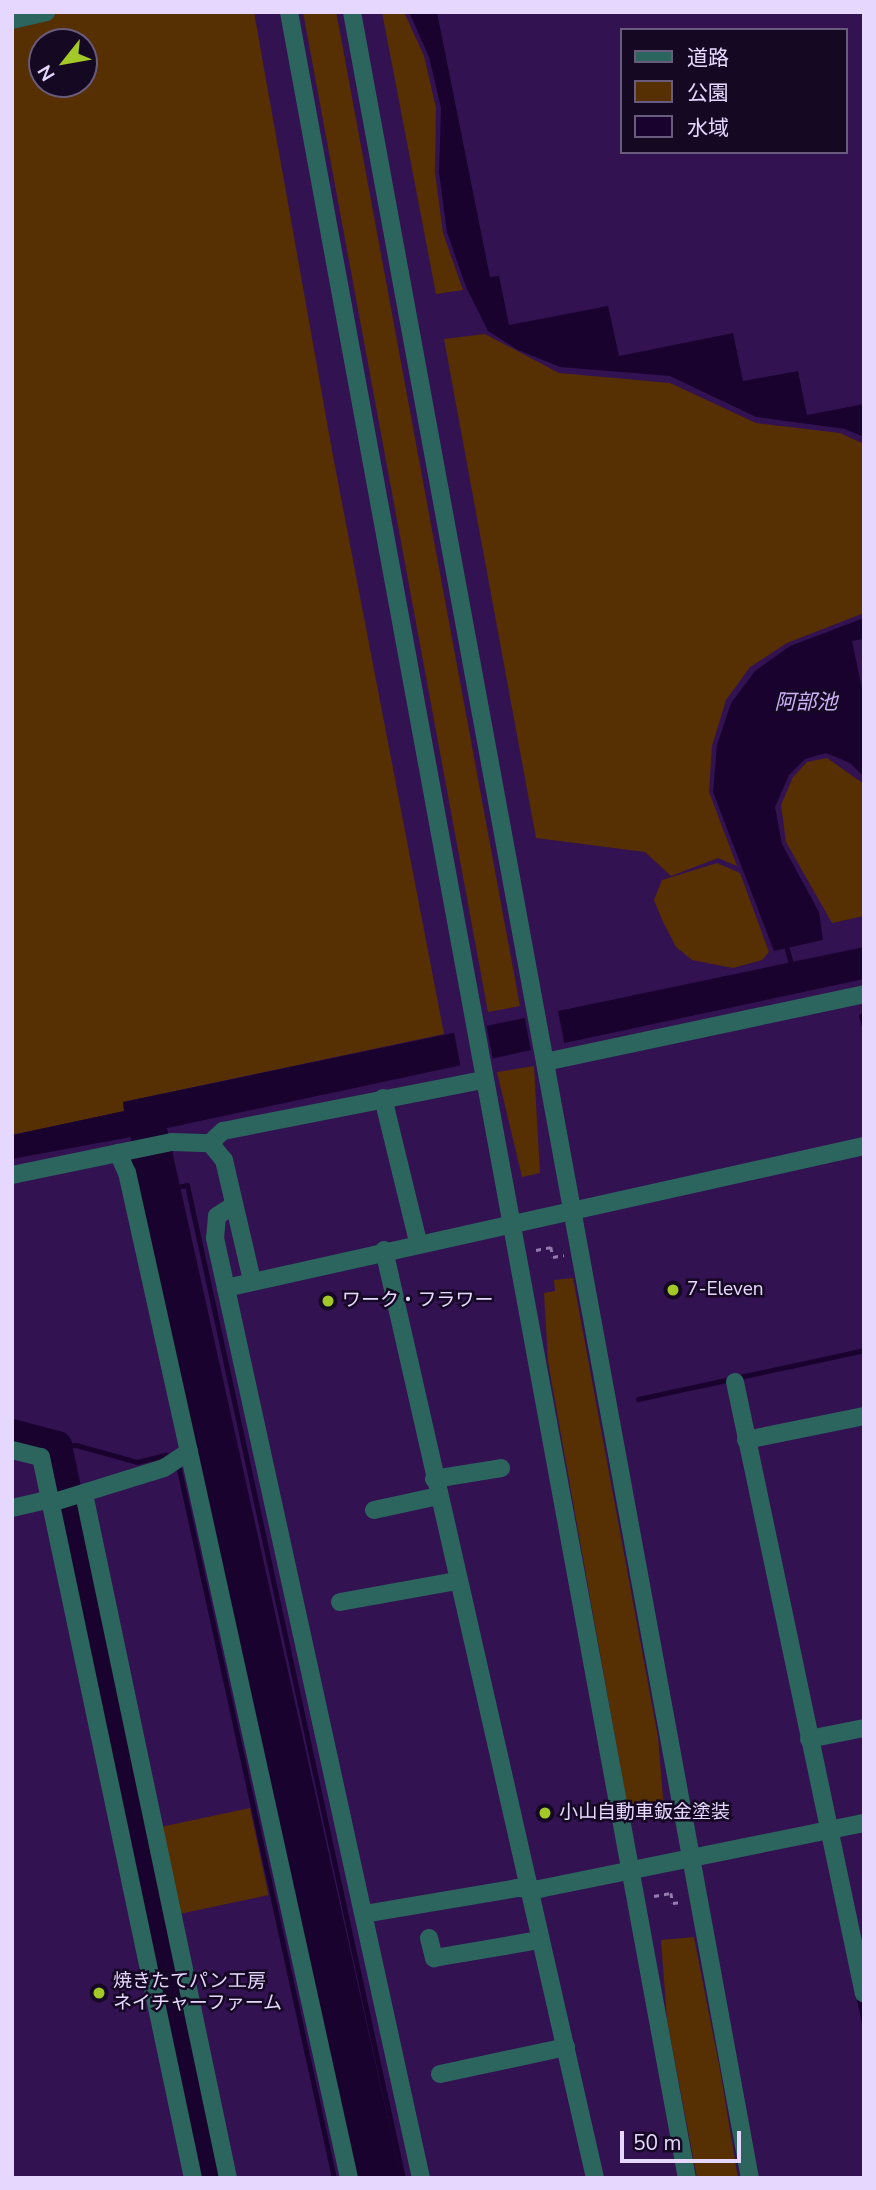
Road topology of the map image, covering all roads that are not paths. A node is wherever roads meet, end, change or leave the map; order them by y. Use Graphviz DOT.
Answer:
graph roads {
  1 [pos="46,12"];
  2 [pos="289,12"];
  3 [pos="352,12"];
  4 [pos="12,19"];
  5 [pos="864,994"];
  6 [pos="545,1058"];
  7 [pos="483,1074"];
  8 [pos="383,1098"];
  9 [pos="210,1143"];
  10 [pos="864,1146"];
  11 [pos="125,1151"];
  12 [pos="12,1175"];
  13 [pos="234,1205"];
  14 [pos="572,1210"];
  15 [pos="513,1224"];
  16 [pos="418,1242"];
  17 [pos="384,1250"];
  18 [pos="252,1280"];
  19 [pos="226,1288"];
  20 [pos="734,1382"];
  21 [pos="864,1416"];
  22 [pos="746,1440"];
  23 [pos="12,1450"];
  24 [pos="179,1459"];
  25 [pos="500,1468"];
  26 [pos="436,1488"];
  27 [pos="81,1495"];
  28 [pos="53,1501"];
  29 [pos="12,1508"];
  30 [pos="374,1510"];
  31 [pos="457,1581"];
  32 [pos="340,1602"];
  33 [pos="864,1728"];
  34 [pos="809,1739"];
  35 [pos="864,1823"];
  36 [pos="828,1830"];
  37 [pos="692,1859"];
  38 [pos="630,1871"];
  39 [pos="526,1888"];
  40 [pos="364,1914"];
  41 [pos="429,1938"];
  42 [pos="539,1940"];
  43 [pos="859,1947"];
  44 [pos="864,1994"];
  45 [pos="566,2047"];
  46 [pos="440,2074"];
  47 [pos="193,2178"];
  48 [pos="228,2178"];
  49 [pos="349,2178"];
  50 [pos="421,2178"];
  51 [pos="596,2178"];
  52 [pos="687,2178"];
  53 [pos="750,2178"];
  1 -- 4 [label="street"];
  2 -- 7 [label="street"];
  3 -- 6 [label="street"];
  5 -- 6 [label="street"];
  6 -- 14 [label="street"];
  7 -- 8 [label="street"];
  7 -- 15 [label="street"];
  8 -- 9 [label="street"];
  8 -- 16 [label="street"];
  9 -- 11 [label="street"];
  9 -- 13 [label="street"];
  10 -- 14 [label="street"];
  11 -- 12 [label="street"];
  11 -- 24 [label="street"];
  13 -- 18 [label="street"];
  13 -- 19 [label="street"];
  14 -- 15 [label="street"];
  14 -- 37 [label="street"];
  15 -- 16 [label="street"];
  15 -- 38 [label="street"];
  16 -- 17 [label="street"];
  17 -- 18 [label="street"];
  17 -- 26 [label="street"];
  18 -- 19 [label="street"];
  19 -- 40 [label="street"];
  20 -- 22 [label="street"];
  21 -- 22 [label="street"];
  22 -- 34 [label="street"];
  23 -- 28 [label="street"];
  24 -- 27 [label="street"];
  24 -- 49 [label="street"];
  25 -- 26 [label="street"];
  26 -- 30 [label="street"];
  26 -- 31 [label="street"];
  27 -- 28 [label="street"];
  27 -- 48 [label="street"];
  28 -- 29 [label="street"];
  28 -- 47 [label="street"];
  31 -- 32 [label="street"];
  31 -- 39 [label="street"];
  33 -- 34 [label="street"];
  34 -- 36 [label="street"];
  35 -- 36 [label="street"];
  36 -- 37 [label="street"];
  36 -- 43 [label="street"];
  37 -- 38 [label="street"];
  37 -- 53 [label="street"];
  38 -- 39 [label="street"];
  38 -- 52 [label="street"];
  39 -- 40 [label="street"];
  39 -- 42 [label="street"];
  40 -- 50 [label="street"];
  41 -- 42 [label="street"];
  42 -- 45 [label="street"];
  43 -- 44 [label="street"];
  45 -- 46 [label="street"];
  45 -- 51 [label="street"];
}
